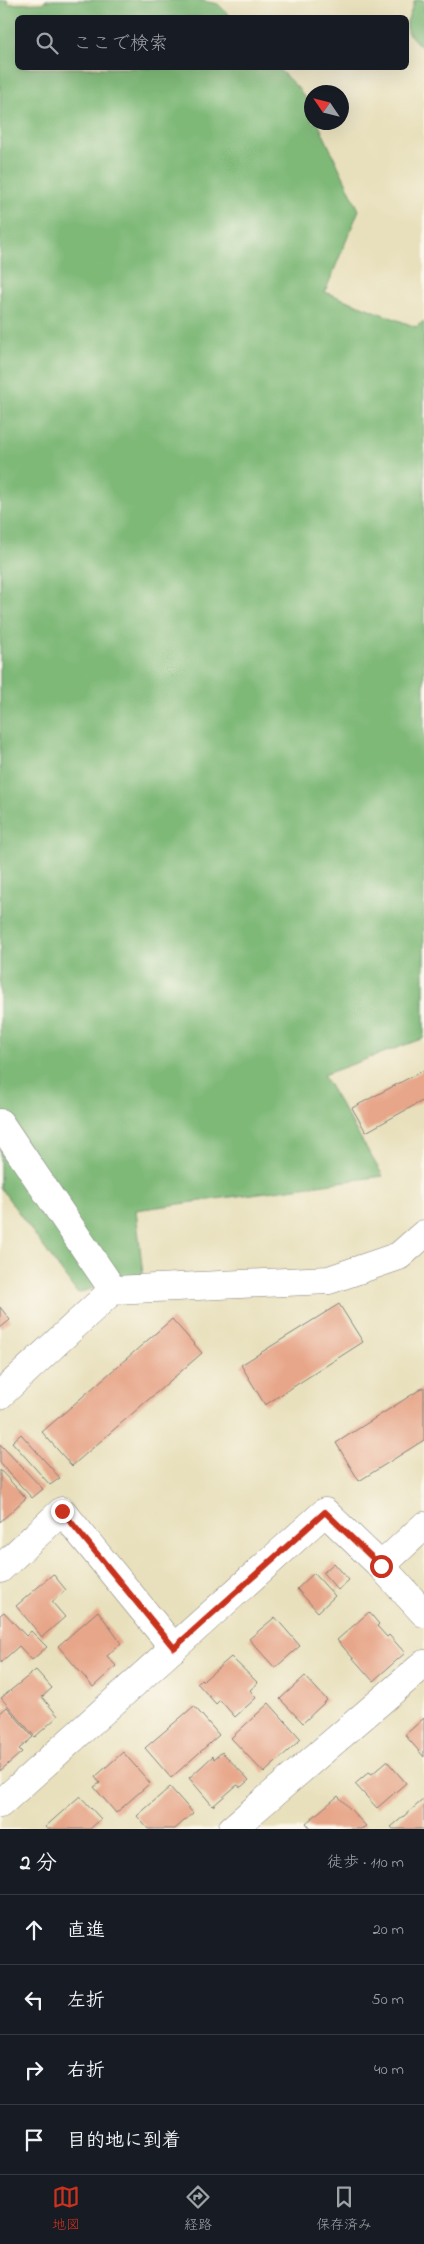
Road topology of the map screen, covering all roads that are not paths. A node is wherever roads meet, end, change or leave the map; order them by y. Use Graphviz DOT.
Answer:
graph roads {
  1 [pos="0,1123"];
  2 [pos="424,1234"];
  3 [pos="113,1290"];
  4 [pos="0,1395"];
  5 [pos="424,1526"];
  6 [pos="381,1566"];
  7 [pos="0,1569"];
  8 [pos="424,1613"];
  9 [pos="174,1648"];
  10 [pos="424,1664"];
  11 [pos="0,1804"];
  12 [pos="232,1829"];
  1 -- 3 [label="street"];
  2 -- 3 [label="street"];
  3 -- 4 [label="street"];
  5 -- 6 [label="street"];
  6 -- 8 [label="street"];
  6 -- 9 [label="street"];
  7 -- 9 [label="street"];
  9 -- 11 [label="street"];
  10 -- 12 [label="street"];
}
